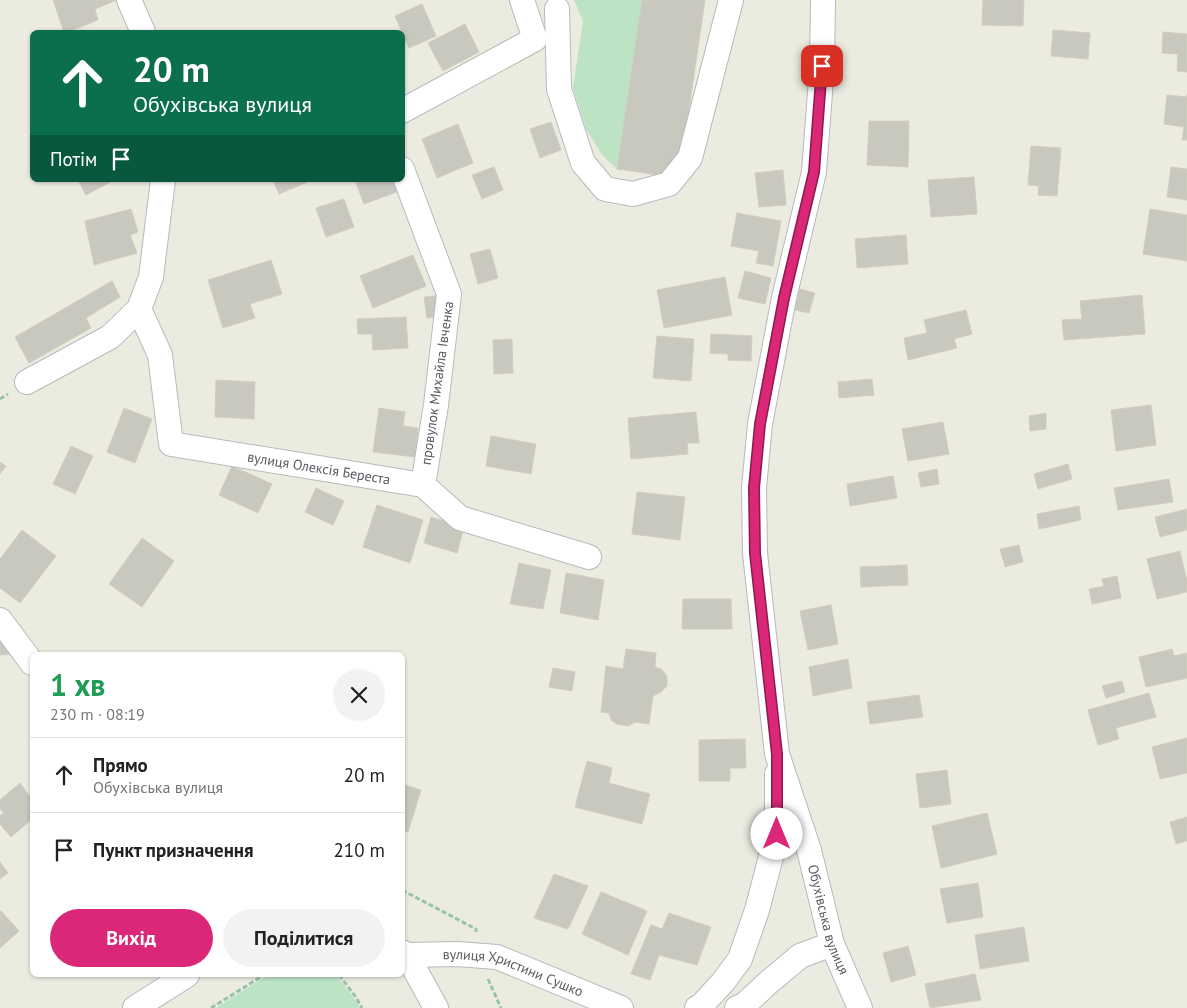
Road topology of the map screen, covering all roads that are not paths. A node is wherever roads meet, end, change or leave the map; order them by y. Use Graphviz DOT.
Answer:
graph roads {
  1 [pos="129,0"];
  2 [pos="522,0"];
  3 [pos="730,0"];
  4 [pos="823,0"];
  5 [pos="557,9"];
  6 [pos="142,30"];
  7 [pos="558,34"];
  8 [pos="535,39"];
  9 [pos="405,109"];
  10 [pos="405,177"];
  11 [pos="163,182"];
  12 [pos="139,309"];
  13 [pos="27,382"];
  14 [pos="423,485"];
  15 [pos="589,557"];
  16 [pos="0,620"];
  17 [pos="30,660"];
  18 [pos="777,754"];
  19 [pos="832,944"];
  20 [pos="405,954"];
  21 [pos="184,977"];
  22 [pos="135,1008"];
  23 [pos="436,1008"];
  24 [pos="621,1008"];
  25 [pos="697,1008"];
  26 [pos="737,1008"];
  27 [pos="860,1008"];
  1 -- 6 [label="street"];
  2 -- 8 [label="street"];
  3 -- 7 [label="street"];
  4 -- 18 [label="street, Обухівська вулиця"];
  5 -- 7 [label="street"];
  7 -- 8 [label="street"];
  8 -- 9 [label="street"];
  10 -- 14 [label="street, провулок Михайла Івченка"];
  11 -- 12 [label="street"];
  12 -- 13 [label="street"];
  12 -- 14 [label="street, вулиця Олексія Береста"];
  14 -- 15 [label="street"];
  16 -- 17 [label="street"];
  18 -- 19 [label="street, Обухівська вулиця"];
  18 -- 25 [label="street"];
  19 -- 26 [label="street"];
  19 -- 27 [label="street, Обухівська вулиця"];
  20 -- 23 [label="street"];
  20 -- 24 [label="street, вулиця Христини Сушко"];
  21 -- 22 [label="street"];
}
